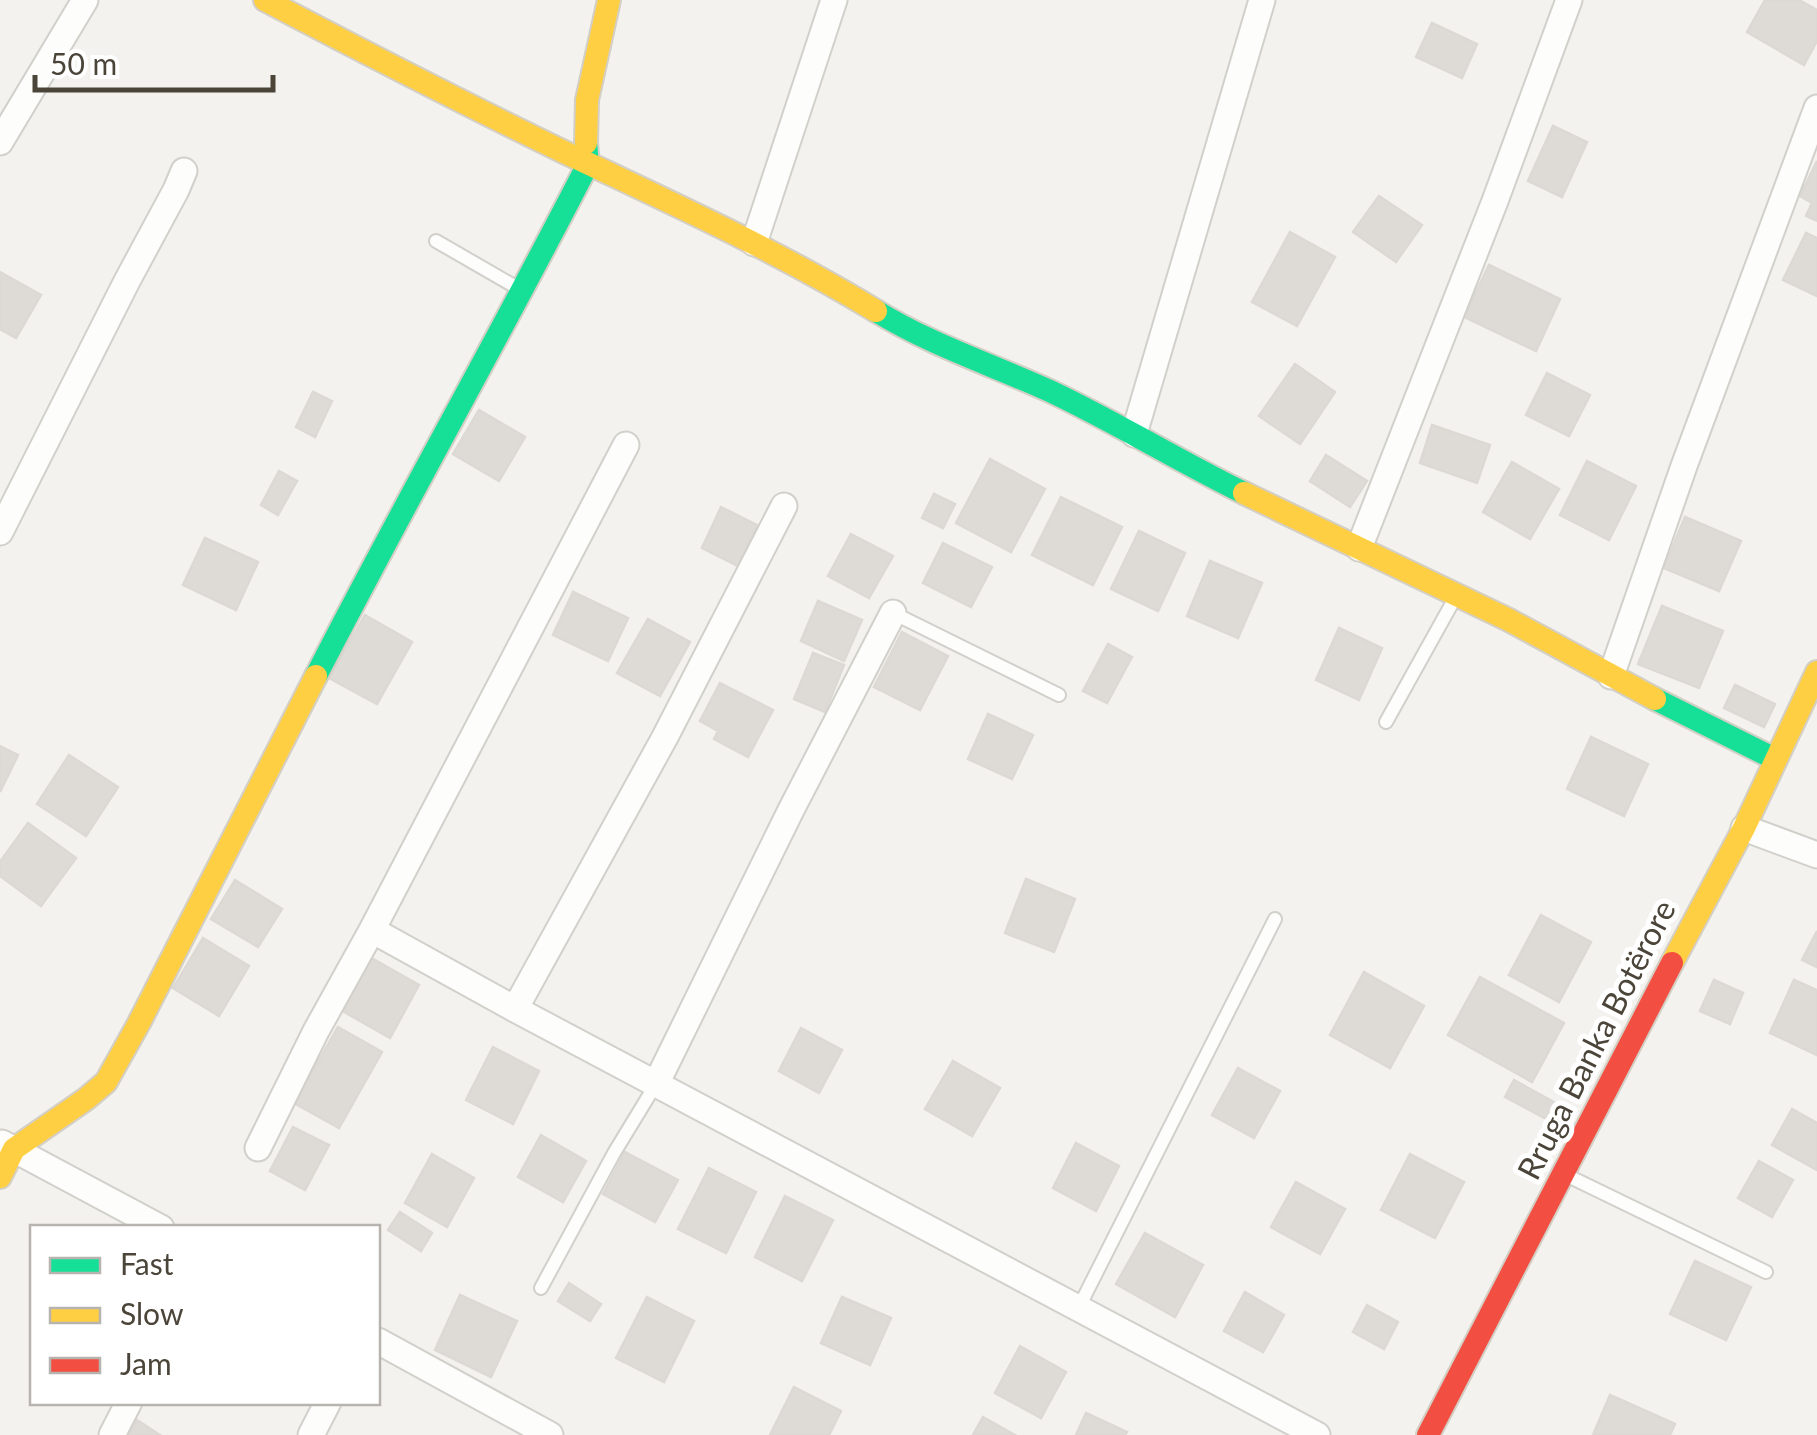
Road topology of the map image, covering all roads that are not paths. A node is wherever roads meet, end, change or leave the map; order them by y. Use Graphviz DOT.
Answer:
graph roads {
  1 [pos="84,0"];
  2 [pos="265,0"];
  3 [pos="608,0"];
  4 [pos="834,0"];
  5 [pos="1262,0"];
  6 [pos="1570,0"];
  7 [pos="1817,108"];
  8 [pos="0,142"];
  9 [pos="588,164"];
  10 [pos="184,171"];
  11 [pos="436,240"];
  12 [pos="754,242"];
  13 [pos="523,291"];
  14 [pos="1134,434"];
  15 [pos="626,446"];
  16 [pos="784,506"];
  17 [pos="0,532"];
  18 [pos="1359,548"];
  19 [pos="1457,595"];
  20 [pos="892,613"];
  21 [pos="1817,672"];
  22 [pos="1611,676"];
  23 [pos="1059,695"];
  24 [pos="1386,722"];
  25 [pos="1775,758"];
  26 [pos="1744,828"];
  27 [pos="1817,855"];
  28 [pos="1275,919"];
  29 [pos="372,930"];
  30 [pos="516,1009"];
  31 [pos="656,1084"];
  32 [pos="7,1146"];
  33 [pos="258,1148"];
  34 [pos="1564,1174"];
  35 [pos="0,1178"];
  36 [pos="155,1225"];
  37 [pos="1766,1272"];
  38 [pos="541,1288"];
  39 [pos="1078,1309"];
  40 [pos="380,1341"];
  41 [pos="127,1405"];
  42 [pos="326,1405"];
  43 [pos="112,1435"];
  44 [pos="311,1435"];
  45 [pos="550,1435"];
  46 [pos="1317,1435"];
  47 [pos="1428,1435"];
  1 -- 8 [label="street"];
  2 -- 9 [label="street"];
  3 -- 9 [label="street"];
  4 -- 12 [label="street"];
  5 -- 14 [label="street"];
  6 -- 18 [label="street"];
  7 -- 22 [label="street"];
  9 -- 12 [label="street"];
  9 -- 13 [label="street"];
  10 -- 17 [label="street"];
  11 -- 13 [label="lane"];
  12 -- 14 [label="street"];
  13 -- 32 [label="street"];
  14 -- 18 [label="street"];
  15 -- 29 [label="street"];
  16 -- 30 [label="street"];
  18 -- 19 [label="street"];
  19 -- 22 [label="street"];
  19 -- 24 [label="lane"];
  20 -- 23 [label="lane"];
  20 -- 31 [label="street"];
  21 -- 25 [label="street, Rruga Banka Botërore"];
  22 -- 25 [label="street"];
  25 -- 26 [label="street, Rruga Banka Botërore"];
  26 -- 27 [label="street"];
  26 -- 34 [label="street, Rruga Banka Botërore"];
  28 -- 39 [label="lane"];
  29 -- 30 [label="street"];
  29 -- 33 [label="street"];
  30 -- 31 [label="street"];
  31 -- 38 [label="lane"];
  31 -- 39 [label="street"];
  32 -- 35 [label="street"];
  32 -- 36 [label="street"];
  34 -- 37 [label="lane"];
  34 -- 47 [label="street, Rruga Banka Botërore"];
  39 -- 46 [label="street"];
  40 -- 45 [label="street"];
  41 -- 43 [label="street"];
  42 -- 44 [label="street"];
}
